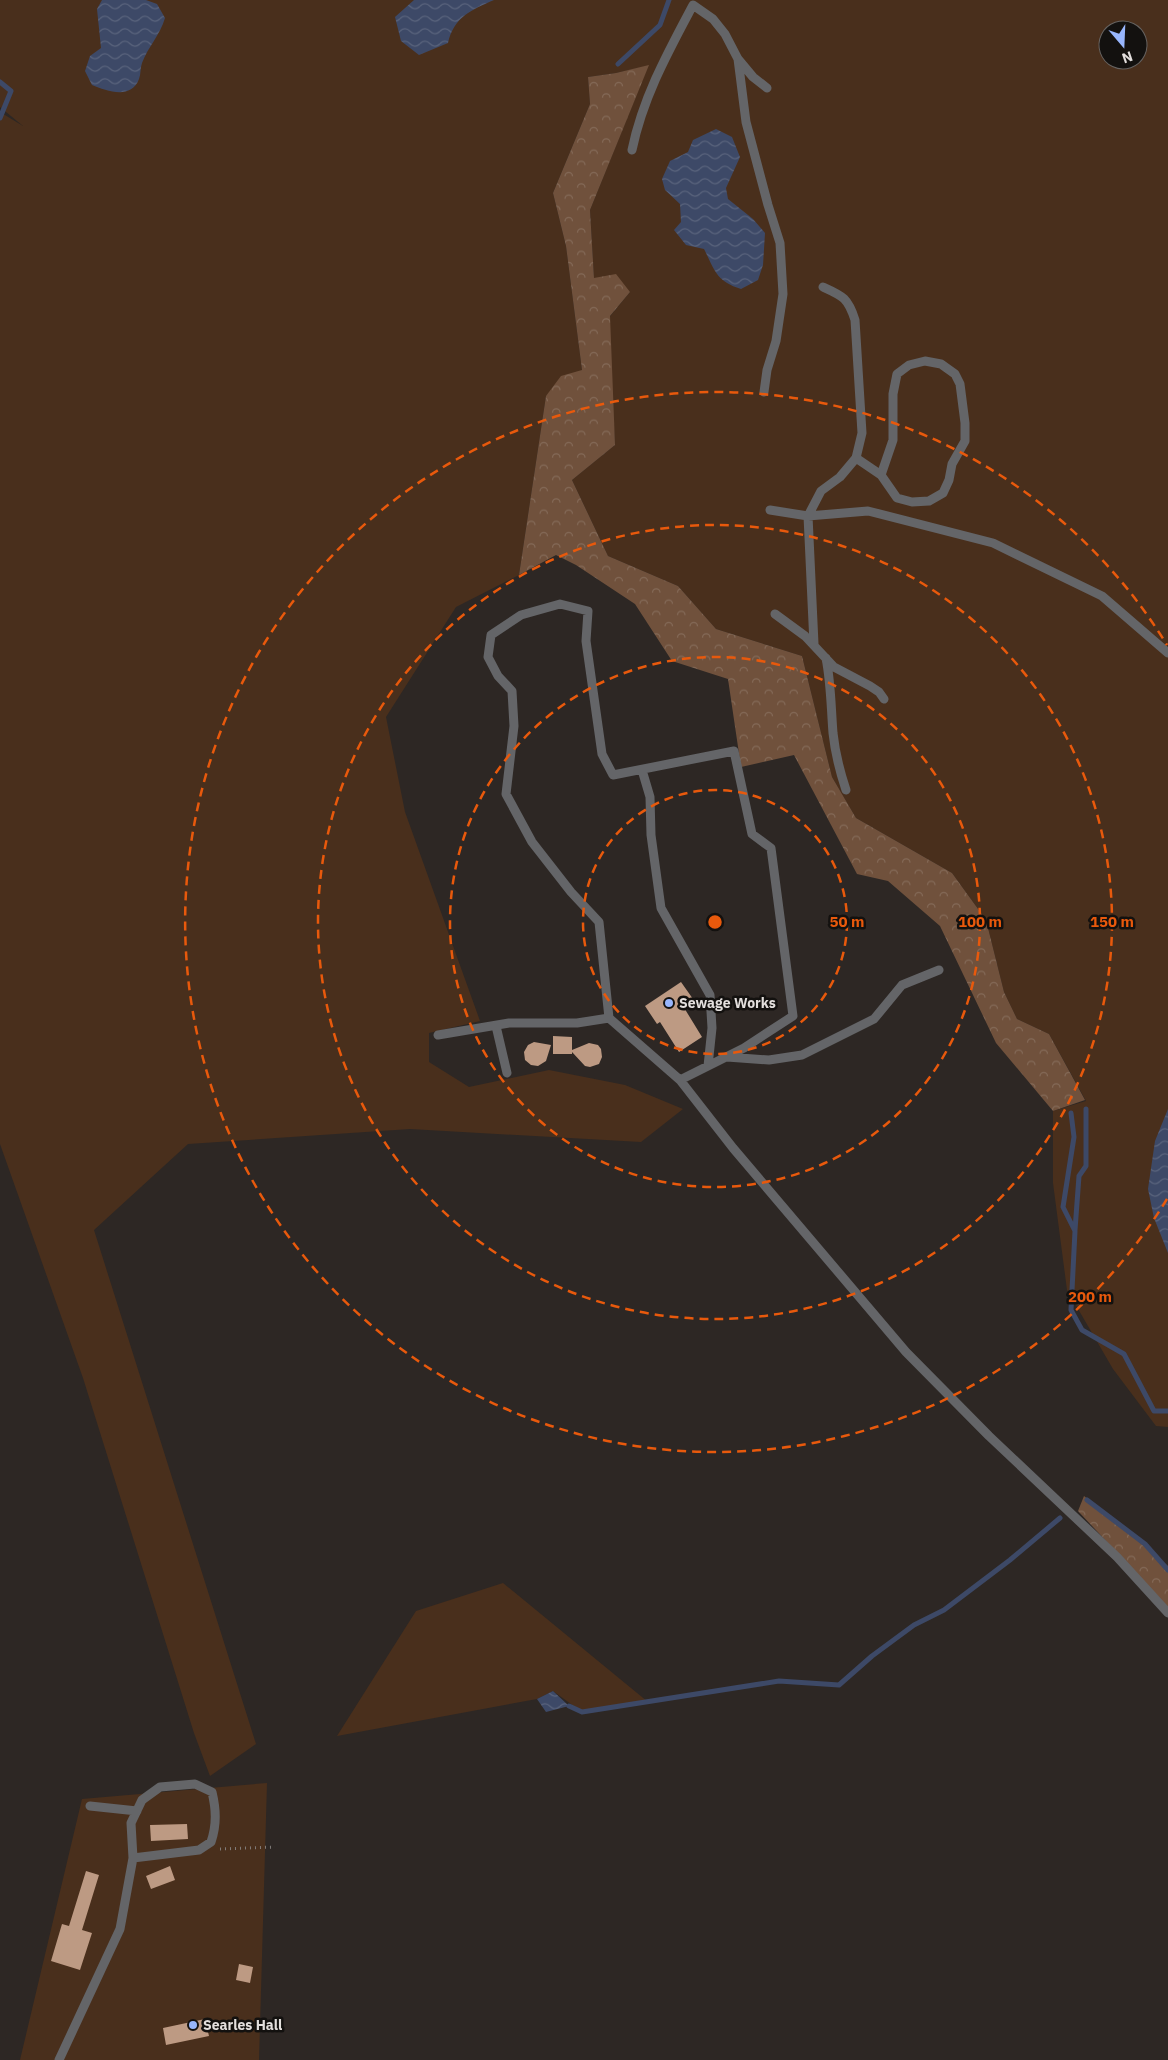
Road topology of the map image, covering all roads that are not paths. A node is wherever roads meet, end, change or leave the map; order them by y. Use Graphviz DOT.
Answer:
graph roads {
  1 [pos="689,2"];
  2 [pos="738,59"];
  3 [pos="767,88"];
  4 [pos="632,150"];
  5 [pos="823,286"];
  6 [pos="764,392"];
  7 [pos="856,458"];
  8 [pos="881,475"];
  9 [pos="770,510"];
  10 [pos="808,516"];
  11 [pos="775,614"];
  12 [pos="814,644"];
  13 [pos="1168,653"];
  14 [pos="826,658"];
  15 [pos="884,699"];
  16 [pos="642,770"];
  17 [pos="846,790"];
  18 [pos="939,970"];
  19 [pos="609,1018"];
  20 [pos="496,1026"];
  21 [pos="438,1035"];
  22 [pos="727,1057"];
  23 [pos="708,1066"];
  24 [pos="507,1073"];
  25 [pos="680,1080"];
  26 [pos="1168,1613"];
  27 [pos="90,1806"];
  28 [pos="137,1811"];
  29 [pos="133,1858"];
  30 [pos="59,2060"];
  1 -- 2 [label="lane"];
  1 -- 4 [label="lane"];
  2 -- 3 [label="lane"];
  2 -- 6 [label="lane"];
  5 -- 7 [label="lane"];
  7 -- 8 [label="lane"];
  7 -- 10 [label="lane"];
  8 -- 8 [label="lane"];
  9 -- 10 [label="lane"];
  10 -- 12 [label="lane"];
  10 -- 13 [label="lane"];
  11 -- 12 [label="lane"];
  12 -- 14 [label="lane"];
  14 -- 15 [label="lane"];
  14 -- 17 [label="lane"];
  16 -- 19 [label="lane"];
  16 -- 22 [label="lane"];
  16 -- 23 [label="lane"];
  18 -- 22 [label="lane"];
  19 -- 20 [label="lane"];
  19 -- 25 [label="lane"];
  20 -- 21 [label="lane"];
  20 -- 24 [label="lane"];
  22 -- 23 [label="lane"];
  23 -- 25 [label="lane"];
  25 -- 26 [label="lane"];
  27 -- 28 [label="lane"];
  28 -- 29 [label="lane"];
  28 -- 29 [label="lane"];
  29 -- 30 [label="lane"];
}
